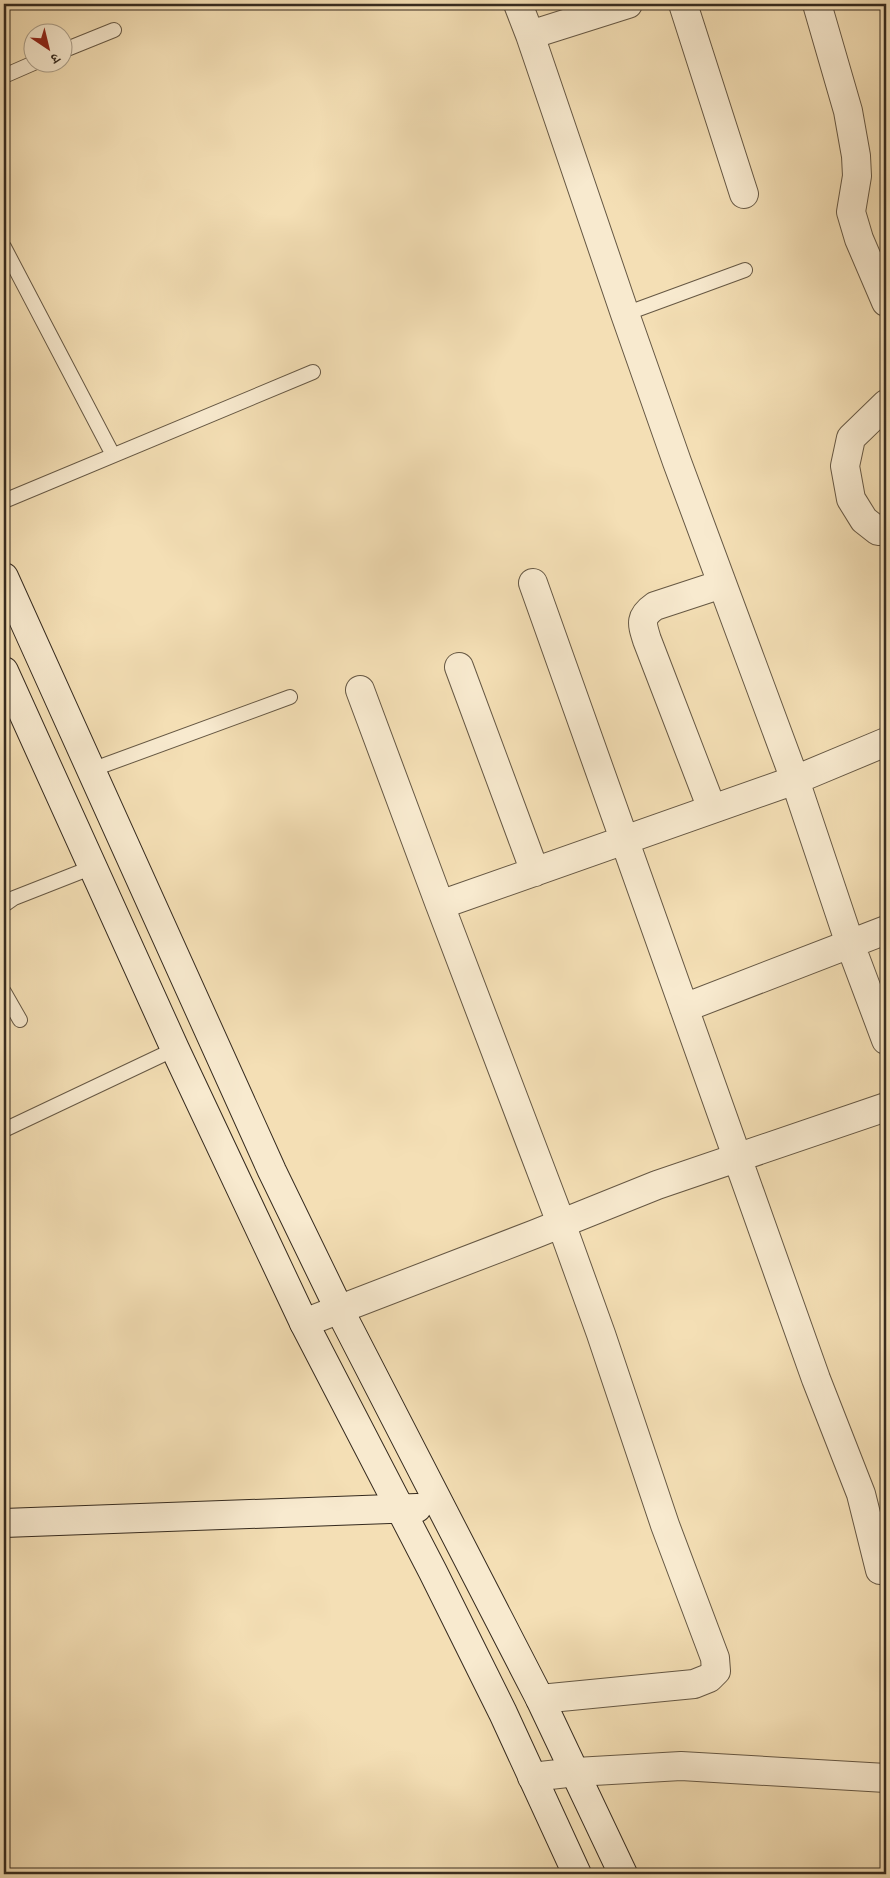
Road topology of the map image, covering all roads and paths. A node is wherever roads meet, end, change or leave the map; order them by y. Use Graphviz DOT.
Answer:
graph roads {
  1 [pos="518,4"];
  2 [pos="628,4"];
  3 [pos="684,4"];
  4 [pos="817,4"];
  5 [pos="114,30"];
  6 [pos="530,34"];
  7 [pos="72,47"];
  8 [pos="22,68"];
  9 [pos="4,76"];
  10 [pos="744,194"];
  11 [pos="4,247"];
  12 [pos="745,270"];
  13 [pos="886,302"];
  14 [pos="625,314"];
  15 [pos="313,372"];
  16 [pos="886,404"];
  17 [pos="113,455"];
  18 [pos="4,501"];
  19 [pos="886,530"];
  20 [pos="4,577"];
  21 [pos="533,583"];
  22 [pos="722,584"];
  23 [pos="459,667"];
  24 [pos="4,671"];
  25 [pos="360,690"];
  26 [pos="290,697"];
  27 [pos="886,742"];
  28 [pos="90,770"];
  29 [pos="795,780"];
  30 [pos="712,809"];
  31 [pos="624,840"];
  32 [pos="93,867"];
  33 [pos="535,872"];
  34 [pos="4,905"];
  35 [pos="440,905"];
  36 [pos="886,930"];
  37 [pos="850,944"];
  38 [pos="4,992"];
  39 [pos="684,1008"];
  40 [pos="20,1020"];
  41 [pos="886,1040"];
  42 [pos="175,1049"];
  43 [pos="886,1107"];
  44 [pos="4,1130"];
  45 [pos="737,1157"];
  46 [pos="561,1223"];
  47 [pos="339,1309"];
  48 [pos="304,1323"];
  49 [pos="440,1507"];
  50 [pos="400,1508"];
  51 [pos="4,1523"];
  52 [pos="880,1570"];
  53 [pos="540,1699"];
  54 [pos="576,1772"];
  55 [pos="532,1777"];
  56 [pos="886,1780"];
  57 [pos="577,1874"];
  58 [pos="623,1874"];
  1 -- 6 [label="street"];
  2 -- 6 [label="street"];
  3 -- 10 [label="street"];
  4 -- 13 [label="street"];
  5 -- 7 [label="lane"];
  6 -- 14 [label="street"];
  8 -- 9 [label="lane"];
  11 -- 17 [label="lane"];
  12 -- 14 [label="lane"];
  14 -- 22 [label="street"];
  15 -- 17 [label="lane"];
  16 -- 19 [label="street"];
  17 -- 18 [label="lane"];
  20 -- 28 [label="street"];
  21 -- 31 [label="street"];
  22 -- 29 [label="street"];
  22 -- 30 [label="street"];
  23 -- 33 [label="street"];
  24 -- 32 [label="street"];
  25 -- 35 [label="street"];
  26 -- 28 [label="lane"];
  27 -- 29 [label="street"];
  28 -- 47 [label="street"];
  29 -- 30 [label="street"];
  29 -- 37 [label="street"];
  30 -- 31 [label="street"];
  31 -- 33 [label="street"];
  31 -- 39 [label="street"];
  32 -- 34 [label="lane"];
  32 -- 42 [label="street"];
  33 -- 35 [label="street"];
  35 -- 46 [label="street"];
  36 -- 37 [label="street"];
  37 -- 39 [label="street"];
  37 -- 41 [label="street"];
  38 -- 40 [label="lane"];
  39 -- 45 [label="street"];
  42 -- 44 [label="lane"];
  42 -- 48 [label="street"];
  43 -- 45 [label="street"];
  45 -- 46 [label="street"];
  45 -- 52 [label="street"];
  46 -- 47 [label="street"];
  46 -- 53 [label="street"];
  47 -- 48 [label="street"];
  47 -- 49 [label="street"];
  48 -- 50 [label="street"];
  49 -- 50 [label="street"];
  49 -- 53 [label="street"];
  50 -- 51 [label="street"];
  50 -- 55 [label="street"];
  53 -- 54 [label="street"];
  54 -- 55 [label="street"];
  54 -- 56 [label="street"];
  54 -- 58 [label="street"];
  55 -- 57 [label="street"];
}
